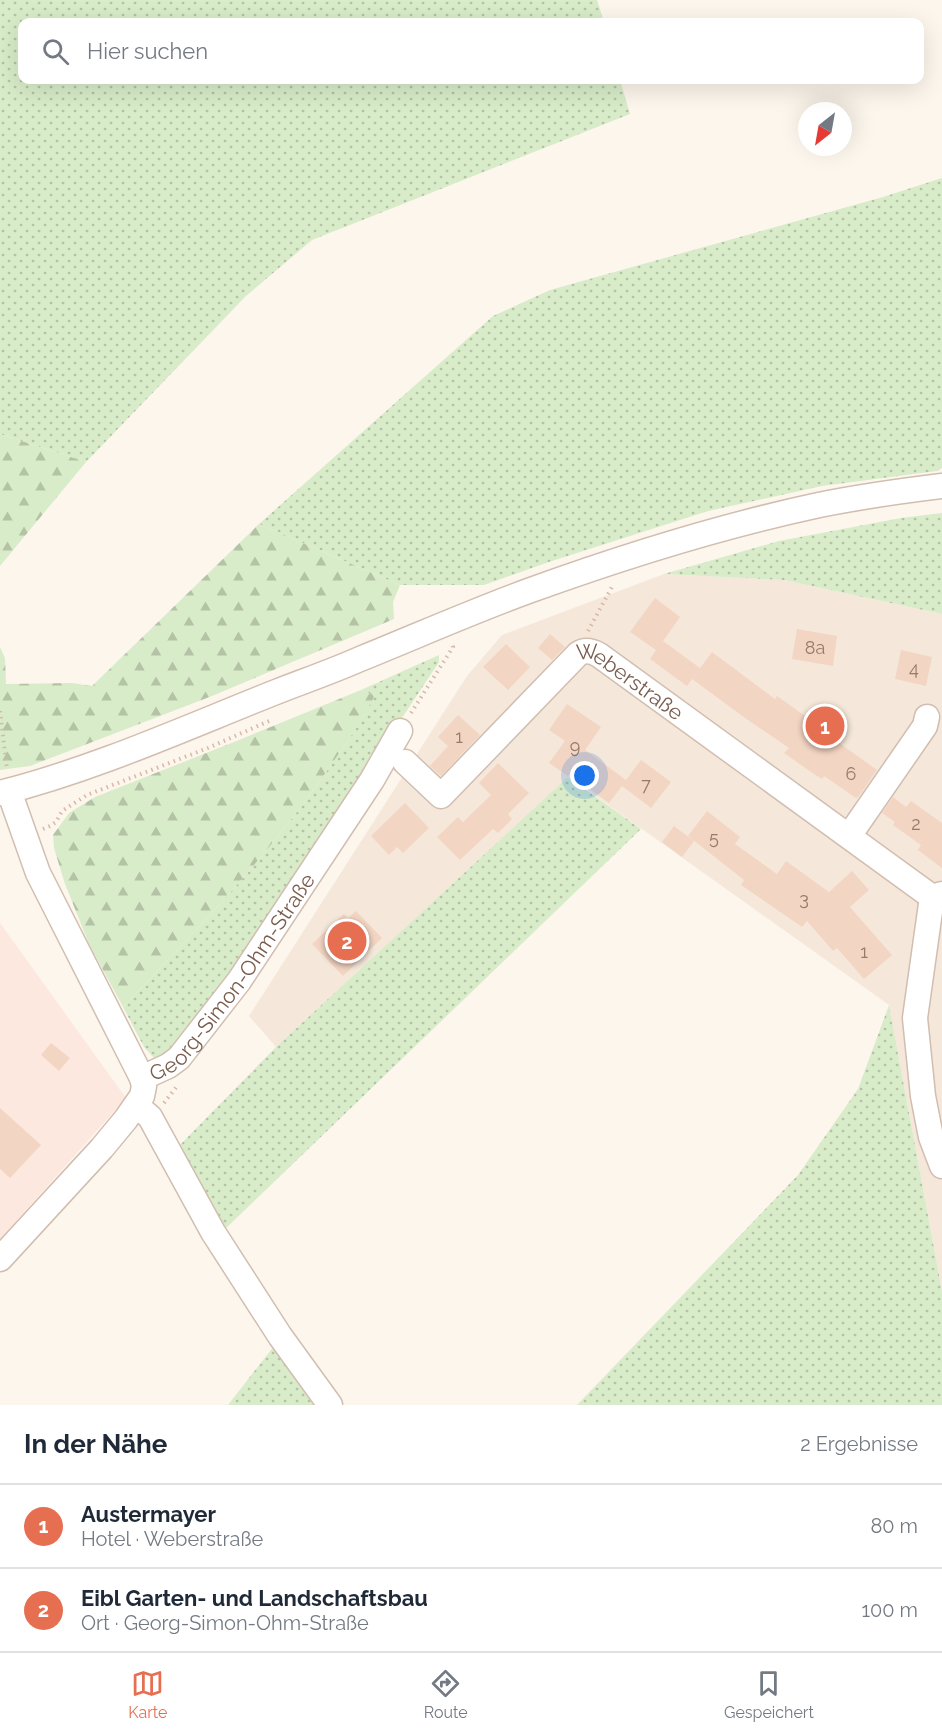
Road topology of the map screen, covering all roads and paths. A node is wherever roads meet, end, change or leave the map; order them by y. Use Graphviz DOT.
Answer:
graph roads {
  1 [pos="942,486"];
  2 [pos="602,588"];
  3 [pos="462,639"];
  4 [pos="452,642"];
  5 [pos="442,647"];
  6 [pos="586,650"];
  7 [pos="0,711"];
  8 [pos="927,717"];
  9 [pos="273,719"];
  10 [pos="400,731"];
  11 [pos="405,762"];
  12 [pos="5,792"];
  13 [pos="24,834"];
  14 [pos="849,836"];
  15 [pos="937,895"];
  16 [pos="142,1078"];
  17 [pos="136,1106"];
  18 [pos="942,1166"];
  19 [pos="4,1246"];
  20 [pos="330,1405"];
  1 -- 12 [label="street"];
  2 -- 6 [label="path"];
  3 -- 4 [label="path"];
  4 -- 5 [label="path"];
  4 -- 10 [label="path"];
  6 -- 11 [label="street, Weberstraße"];
  6 -- 14 [label="street, Weberstraße"];
  7 -- 12 [label="path"];
  8 -- 14 [label="street"];
  9 -- 13 [label="path"];
  10 -- 16 [label="street, Georg-Simon-Ohm-Straße"];
  12 -- 13 [label="street"];
  13 -- 16 [label="street"];
  14 -- 15 [label="street, Weberstraße"];
  15 -- 18 [label="street"];
  16 -- 17 [label="street, Georg-Simon-Ohm-Straße"];
  17 -- 19 [label="street, Georg-Simon-Ohm-Straße"];
  17 -- 20 [label="street"];
}
